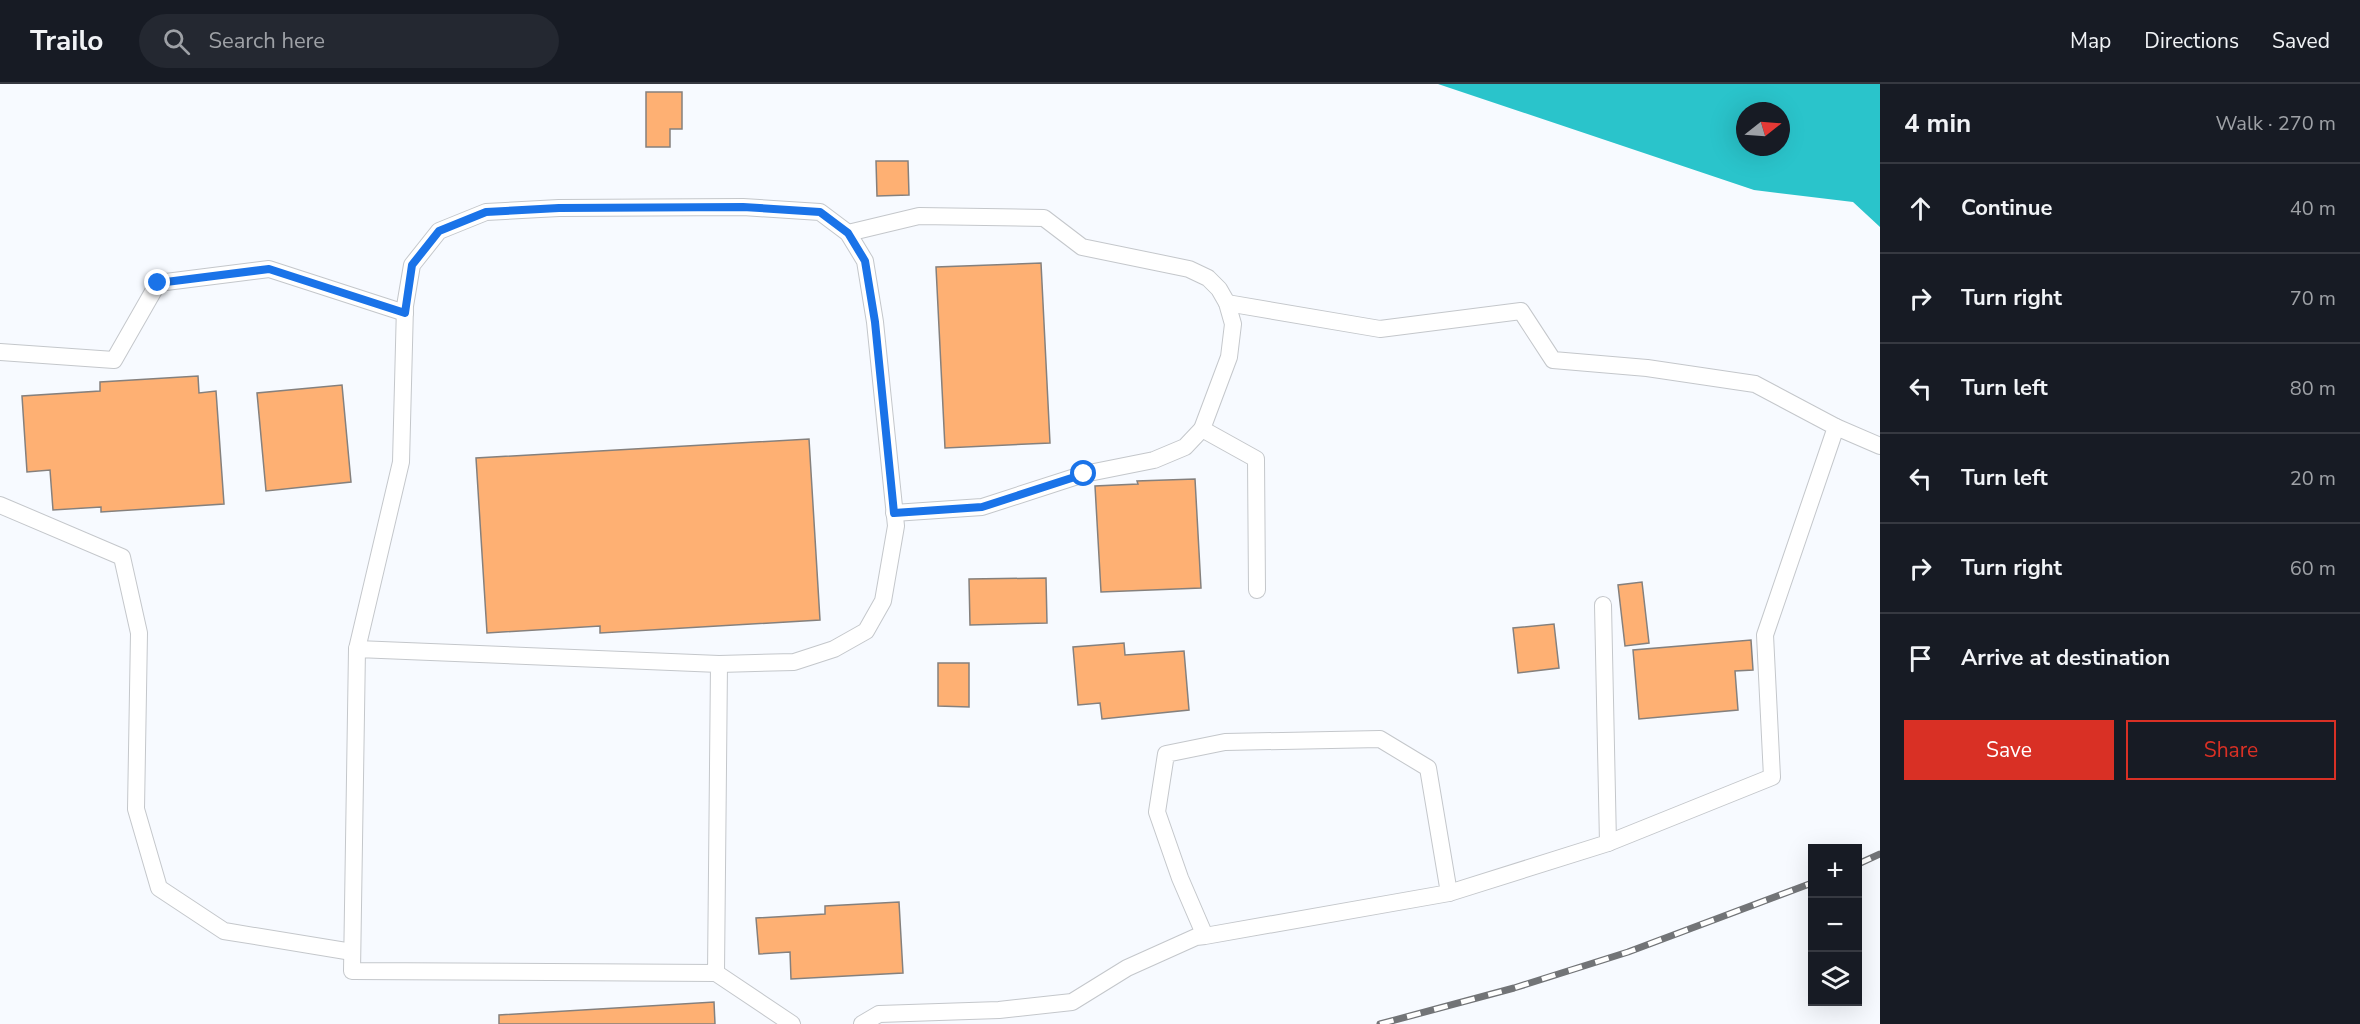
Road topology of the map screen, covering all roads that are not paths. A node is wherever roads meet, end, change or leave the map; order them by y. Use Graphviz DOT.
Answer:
graph roads {
  1 [pos="848,233"];
  2 [pos="1227,303"];
  3 [pos="405,313"];
  4 [pos="0,352"];
  5 [pos="1836,427"];
  6 [pos="1202,429"];
  7 [pos="1880,446"];
  8 [pos="0,505"];
  9 [pos="894,513"];
  10 [pos="1257,590"];
  11 [pos="1603,605"];
  12 [pos="357,649"];
  13 [pos="719,664"];
  14 [pos="1608,843"];
  15 [pos="1449,893"];
  16 [pos="1205,936"];
  17 [pos="352,952"];
  18 [pos="716,973"];
  19 [pos="792,1024"];
  20 [pos="862,1024"];
  1 -- 2 [label="lane"];
  1 -- 3 [label="lane"];
  1 -- 9 [label="lane"];
  2 -- 5 [label="lane"];
  2 -- 6 [label="lane"];
  3 -- 4 [label="lane"];
  3 -- 12 [label="lane"];
  5 -- 7 [label="lane"];
  5 -- 14 [label="lane"];
  6 -- 9 [label="lane"];
  6 -- 10 [label="lane"];
  8 -- 17 [label="lane"];
  9 -- 13 [label="lane"];
  11 -- 14 [label="lane"];
  12 -- 13 [label="lane"];
  12 -- 17 [label="lane"];
  13 -- 18 [label="lane"];
  14 -- 15 [label="lane"];
  15 -- 16 [label="lane"];
  15 -- 16 [label="lane"];
  16 -- 20 [label="lane"];
  17 -- 18 [label="lane"];
  18 -- 19 [label="lane"];
}
